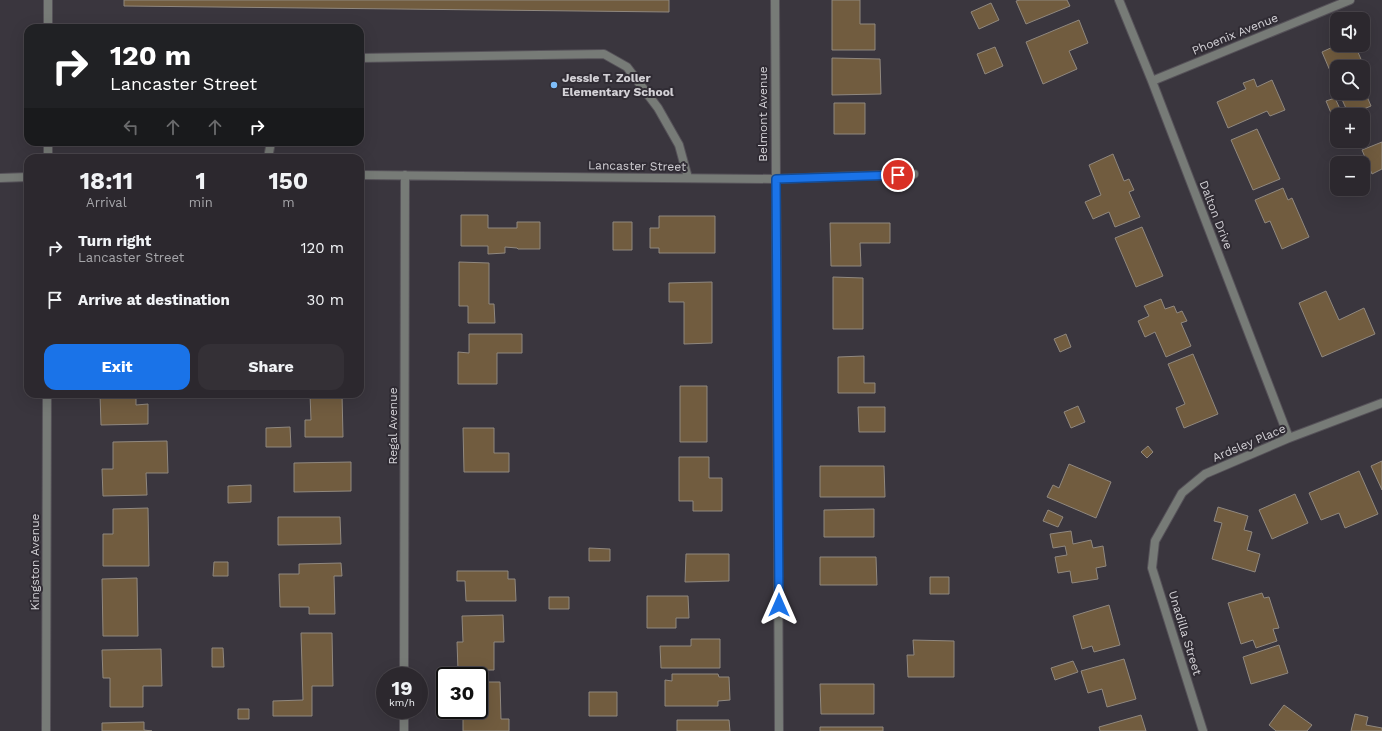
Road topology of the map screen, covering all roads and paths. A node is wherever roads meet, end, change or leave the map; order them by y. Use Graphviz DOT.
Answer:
graph roads {
  1 [pos="48,0"];
  2 [pos="775,0"];
  3 [pos="1119,0"];
  4 [pos="1350,0"];
  5 [pos="48,24"];
  6 [pos="364,58"];
  7 [pos="1152,81"];
  8 [pos="914,174"];
  9 [pos="364,175"];
  10 [pos="405,175"];
  11 [pos="24,177"];
  12 [pos="0,178"];
  13 [pos="688,178"];
  14 [pos="776,179"];
  15 [pos="47,398"];
  16 [pos="1382,403"];
  17 [pos="1290,438"];
  18 [pos="1155,541"];
  19 [pos="404,667"];
  20 [pos="404,719"];
  21 [pos="46,731"];
  22 [pos="404,731"];
  23 [pos="780,731"];
  24 [pos="1203,731"];
  1 -- 5 [label="street"];
  2 -- 14 [label="street, Belmont Avenue"];
  3 -- 7 [label="street, Dalton Drive"];
  4 -- 7 [label="street, Phoenix Avenue"];
  6 -- 13 [label="street"];
  7 -- 17 [label="street, Dalton Drive"];
  8 -- 14 [label="street, Lancaster Street"];
  9 -- 10 [label="street, Lancaster Street"];
  10 -- 13 [label="street, Lancaster Street"];
  10 -- 19 [label="street, Regal Avenue"];
  11 -- 12 [label="street"];
  13 -- 14 [label="street, Lancaster Street"];
  14 -- 23 [label="street, Belmont Avenue"];
  15 -- 21 [label="street, Kingston Avenue"];
  16 -- 17 [label="street, Ardsley Place"];
  17 -- 18 [label="street, Ardsley Place"];
  18 -- 24 [label="street, Unadilla Street"];
  20 -- 22 [label="street"];
}
